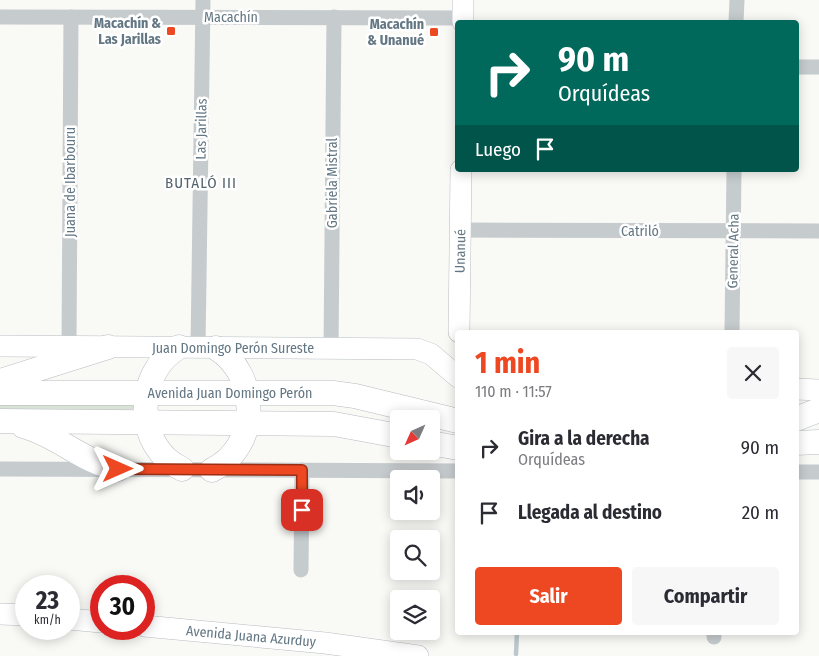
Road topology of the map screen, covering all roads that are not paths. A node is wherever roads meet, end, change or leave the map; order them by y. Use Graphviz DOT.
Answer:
graph roads {
  1 [pos="203,0"];
  2 [pos="736,0"];
  3 [pos="463,13"];
  4 [pos="0,17"];
  5 [pos="71,17"];
  6 [pos="203,17"];
  7 [pos="334,18"];
  8 [pos="736,20"];
  9 [pos="799,67"];
  10 [pos="819,67"];
  11 [pos="461,172"];
  12 [pos="734,172"];
  13 [pos="460,230"];
  14 [pos="733,231"];
  15 [pos="819,231"];
  16 [pos="459,330"];
  17 [pos="732,330"];
  18 [pos="0,346"];
  19 [pos="69,347"];
  20 [pos="108,347"];
  21 [pos="198,348"];
  22 [pos="331,349"];
  23 [pos="454,366"];
  24 [pos="0,382"];
  25 [pos="799,389"];
  26 [pos="819,390"];
  27 [pos="0,393"];
  28 [pos="148,393"];
  29 [pos="247,393"];
  30 [pos="819,410"];
  31 [pos="799,419"];
  32 [pos="819,419"];
  33 [pos="799,420"];
  34 [pos="4,421"];
  35 [pos="455,421"];
  36 [pos="146,422"];
  37 [pos="248,423"];
  38 [pos="390,434"];
  39 [pos="819,442"];
  40 [pos="799,443"];
  41 [pos="440,445"];
  42 [pos="455,447"];
  43 [pos="0,469"];
  44 [pos="118,469"];
  45 [pos="182,469"];
  46 [pos="212,470"];
  47 [pos="302,470"];
  48 [pos="455,471"];
  49 [pos="799,472"];
  50 [pos="819,472"];
  51 [pos="301,570"];
  52 [pos="0,614"];
  53 [pos="15,615"];
  54 [pos="155,627"];
  55 [pos="418,656"];
  1 -- 6 [label="street, Las Jarillas"];
  2 -- 8 [label="street"];
  3 -- 7 [label="street, Macachín"];
  4 -- 5 [label="street, Macachín"];
  5 -- 6 [label="street, Macachín"];
  5 -- 19 [label="street, Juana de Ibarbouru"];
  6 -- 7 [label="street, Macachín"];
  6 -- 21 [label="street, Las Jarillas"];
  7 -- 22 [label="street, Gabriela Mistral"];
  9 -- 10 [label="street"];
  11 -- 13 [label="street, Unanué"];
  12 -- 14 [label="street, General Acha"];
  13 -- 14 [label="street, Catriló"];
  13 -- 16 [label="street, Unanué"];
  14 -- 15 [label="street, Catriló"];
  14 -- 17 [label="street, General Acha"];
  18 -- 19 [label="street, Juan Domingo Perón Sureste"];
  19 -- 20 [label="street, Juan Domingo Perón Sureste"];
  20 -- 21 [label="street, Juan Domingo Perón Sureste"];
  20 -- 24 [label="main road"];
  21 -- 22 [label="street, Juan Domingo Perón Sureste"];
  21 -- 28 [label="main road"];
  21 -- 29 [label="main road"];
  22 -- 23 [label="street, Juan Domingo Perón Sureste"];
  25 -- 26 [label="street"];
  27 -- 28 [label="main road, Avenida Juan Domingo Perón"];
  28 -- 29 [label="main road, Avenida Juan Domingo Perón"];
  28 -- 36 [label="main road"];
  29 -- 35 [label="main road, Avenida Juan Domingo Perón"];
  29 -- 37 [label="main road"];
  30 -- 31 [label="main road"];
  32 -- 33 [label="main road"];
  34 -- 36 [label="main road"];
  34 -- 44 [label="main road"];
  36 -- 37 [label="main road"];
  36 -- 45 [label="main road"];
  37 -- 38 [label="main road"];
  37 -- 46 [label="main road"];
  39 -- 40 [label="main road"];
  41 -- 42 [label="main road"];
  43 -- 44 [label="street"];
  44 -- 45 [label="street"];
  45 -- 46 [label="street"];
  46 -- 47 [label="street"];
  47 -- 48 [label="street"];
  47 -- 51 [label="street"];
  49 -- 50 [label="street"];
  52 -- 53 [label="street"];
  54 -- 55 [label="street, Avenida Juana Azurduy"];
}
